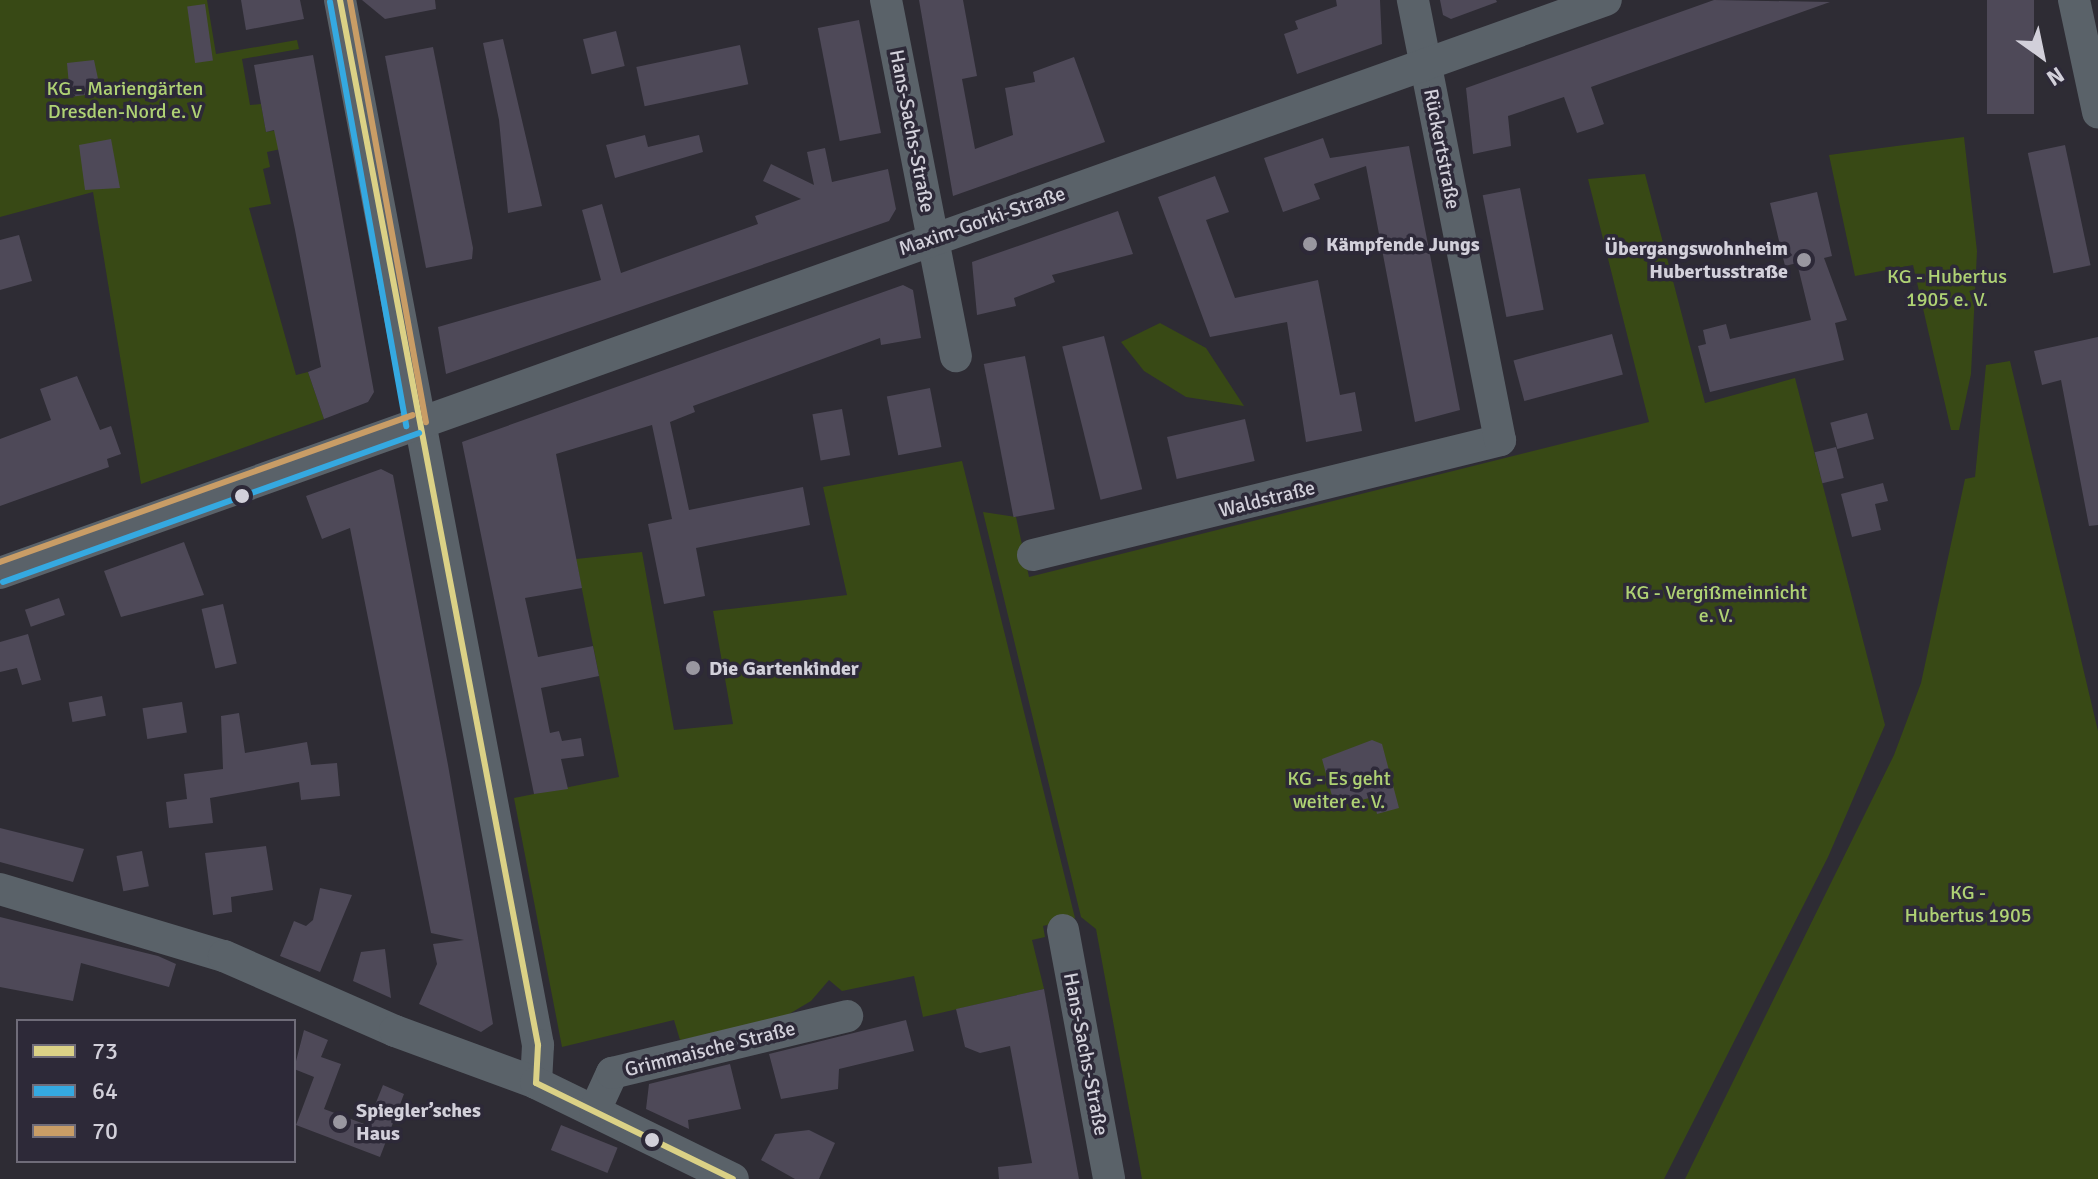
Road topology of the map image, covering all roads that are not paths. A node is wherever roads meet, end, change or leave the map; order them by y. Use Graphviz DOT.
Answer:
graph roads {
  1 [pos="340,0"];
  2 [pos="886,0"];
  3 [pos="1413,0"];
  4 [pos="1606,0"];
  5 [pos="2074,0"];
  6 [pos="1427,64"];
  7 [pos="2098,112"];
  8 [pos="933,238"];
  9 [pos="956,356"];
  10 [pos="416,424"];
  11 [pos="1500,440"];
  12 [pos="1033,555"];
  13 [pos="0,573"];
  14 [pos="0,889"];
  15 [pos="1063,930"];
  16 [pos="847,1016"];
  17 [pos="536,1083"];
  18 [pos="595,1110"];
  19 [pos="733,1179"];
  20 [pos="1109,1179"];
  1 -- 10 [label="street"];
  2 -- 8 [label="street, Hans-Sachs-Straße"];
  3 -- 6 [label="street, Rückertstraße"];
  4 -- 6 [label="street, Maxim-Gorki-Straße"];
  5 -- 7 [label="street"];
  6 -- 8 [label="street, Maxim-Gorki-Straße"];
  6 -- 11 [label="street, Rückertstraße"];
  8 -- 9 [label="street, Hans-Sachs-Straße"];
  8 -- 10 [label="street, Maxim-Gorki-Straße"];
  10 -- 13 [label="street, Maxim-Gorki-Straße"];
  10 -- 17 [label="street"];
  11 -- 12 [label="street, Waldstraße"];
  14 -- 17 [label="street"];
  15 -- 20 [label="street, Hans-Sachs-Straße"];
  16 -- 18 [label="street, Grimmaische Straße"];
  17 -- 18 [label="street"];
  18 -- 19 [label="street"];
}
